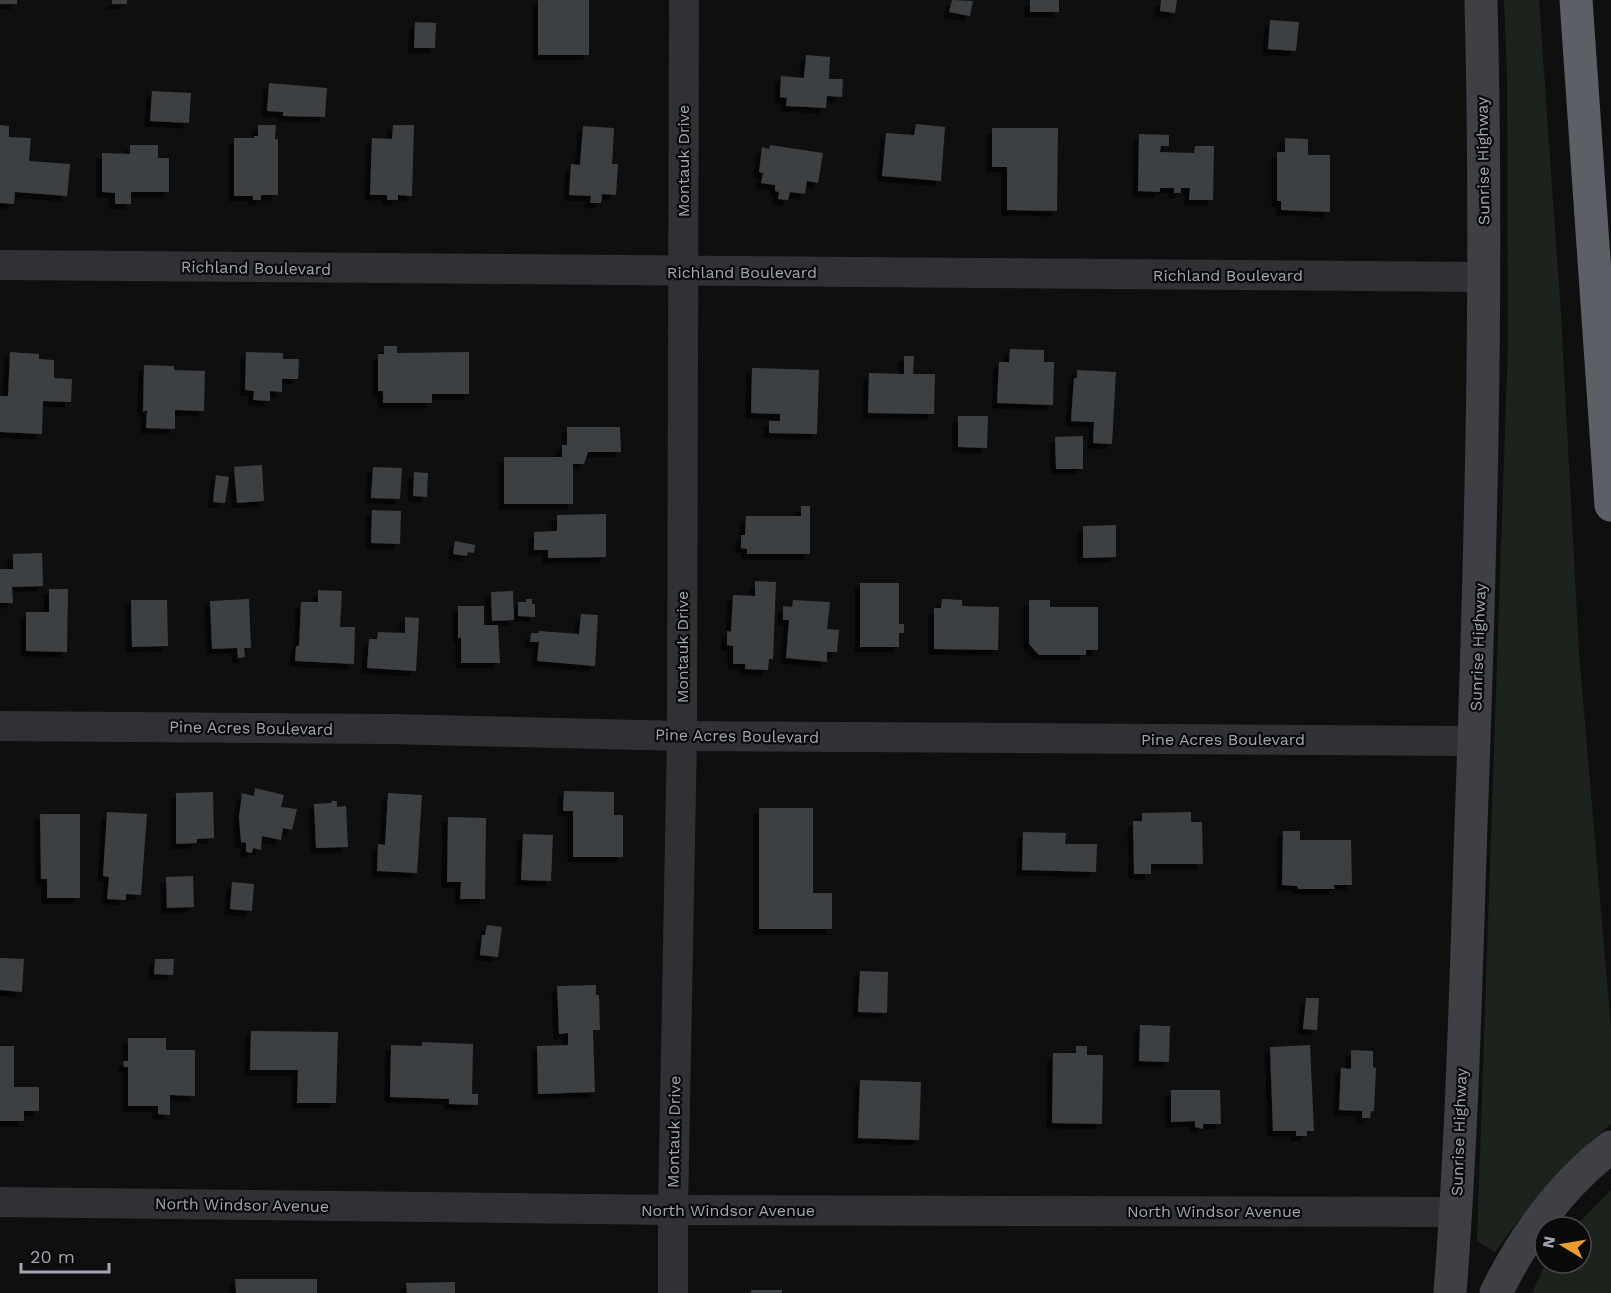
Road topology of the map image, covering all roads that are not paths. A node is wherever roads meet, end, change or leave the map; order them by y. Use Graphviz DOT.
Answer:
graph roads {
  1 [pos="684,0"];
  2 [pos="1481,0"];
  3 [pos="1563,0"];
  4 [pos="1576,0"];
  5 [pos="1583,102"];
  6 [pos="0,265"];
  7 [pos="682,272"];
  8 [pos="1484,278"];
  9 [pos="1611,505"];
  10 [pos="0,726"];
  11 [pos="682,736"];
  12 [pos="1474,741"];
  13 [pos="1611,1147"];
  14 [pos="0,1202"];
  15 [pos="673,1210"];
  16 [pos="1456,1212"];
  17 [pos="673,1293"];
  18 [pos="1450,1293"];
  19 [pos="1496,1293"];
  1 -- 7 [label="street, Montauk Drive"];
  2 -- 8 [label="main road, Sunrise Highway"];
  3 -- 5 [label="highway"];
  4 -- 5 [label="highway"];
  5 -- 9 [label="highway"];
  6 -- 7 [label="street, Richland Boulevard"];
  7 -- 8 [label="street, Richland Boulevard"];
  7 -- 11 [label="street, Montauk Drive"];
  8 -- 12 [label="main road, Sunrise Highway"];
  10 -- 11 [label="street, Pine Acres Boulevard"];
  11 -- 12 [label="street, Pine Acres Boulevard"];
  11 -- 15 [label="street, Montauk Drive"];
  12 -- 16 [label="main road, Sunrise Highway"];
  13 -- 19 [label="main road"];
  14 -- 15 [label="street, North Windsor Avenue"];
  15 -- 16 [label="street, North Windsor Avenue"];
  15 -- 17 [label="street, Montauk Drive"];
  16 -- 18 [label="main road, Sunrise Highway"];
}
